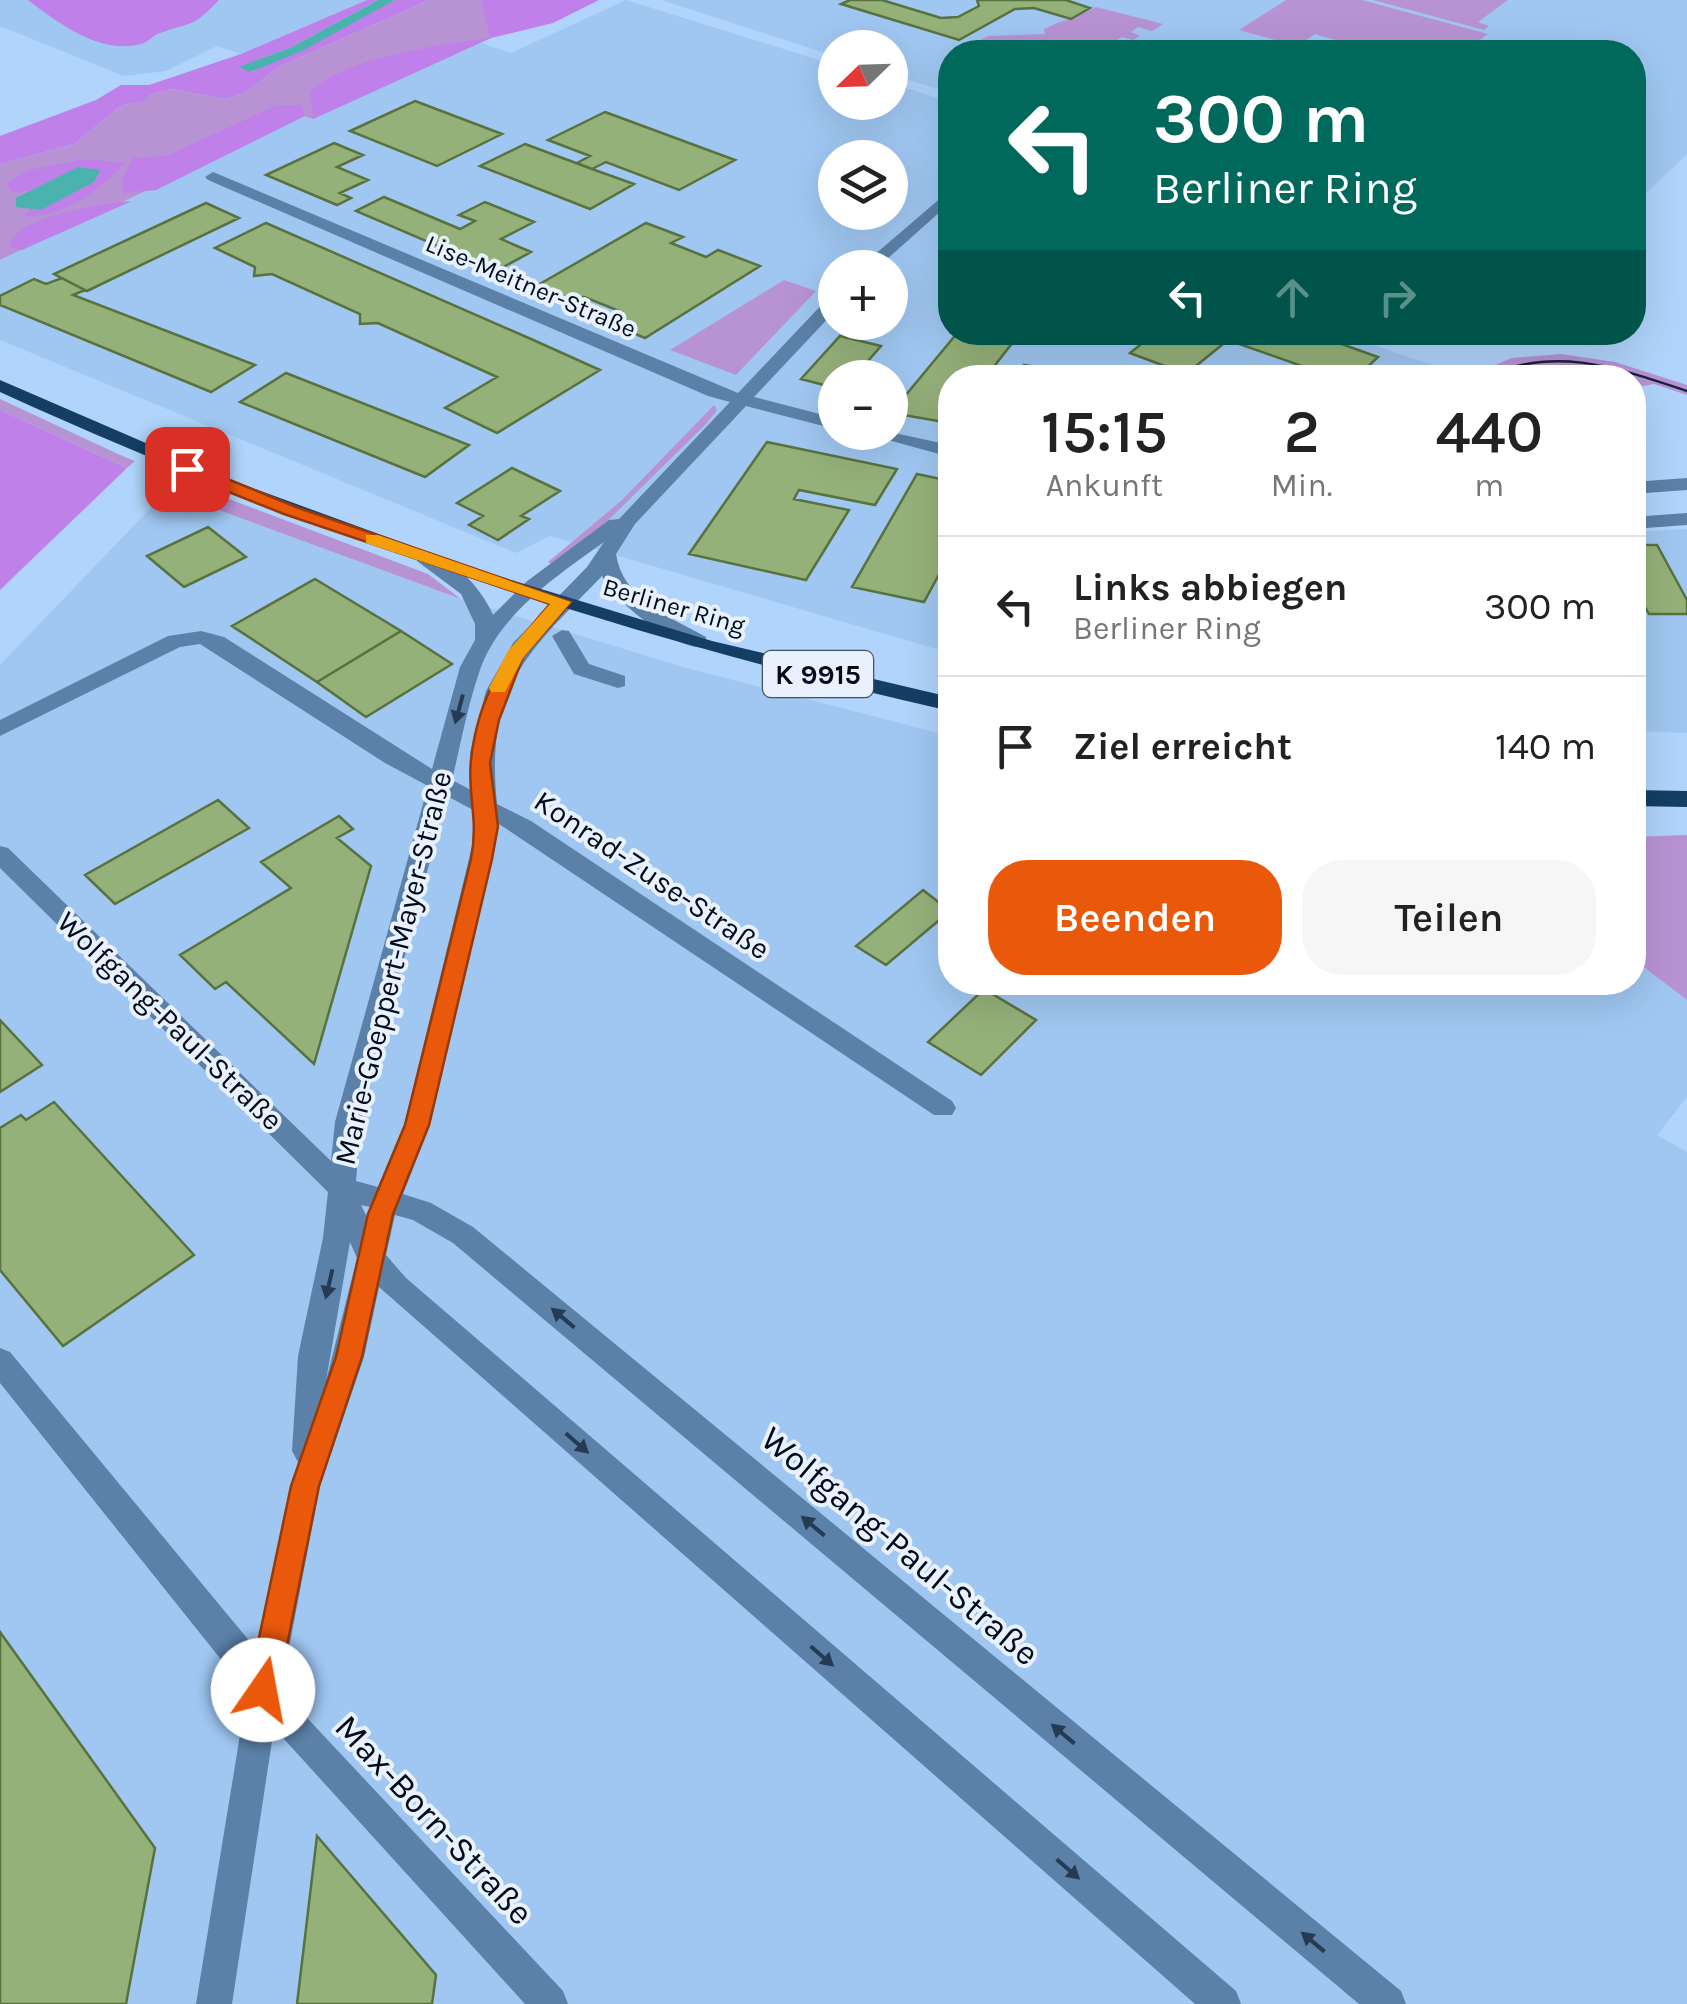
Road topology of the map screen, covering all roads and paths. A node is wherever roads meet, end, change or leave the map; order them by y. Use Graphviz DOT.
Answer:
graph roads {
  1 [pos="213,177"];
  2 [pos="938,205"];
  3 [pos="887,250"];
  4 [pos="818,319"];
  5 [pos="0,385"];
  6 [pos="741,400"];
  7 [pos="818,420"];
  8 [pos="908,441"];
  9 [pos="938,448"];
  10 [pos="1687,484"];
  11 [pos="1646,487"];
  12 [pos="640,506"];
  13 [pos="1687,519"];
  14 [pos="1646,522"];
  15 [pos="606,552"];
  16 [pos="424,557"];
  17 [pos="529,592"];
  18 [pos="562,602"];
  19 [pos="562,636"];
  20 [pos="484,639"];
  21 [pos="699,642"];
  22 [pos="582,668"];
  23 [pos="618,681"];
  24 [pos="598,694"];
  25 [pos="938,701"];
  26 [pos="0,729"];
  27 [pos="439,782"];
  28 [pos="1646,799"];
  29 [pos="1687,800"];
  30 [pos="487,806"];
  31 [pos="0,854"];
  32 [pos="944,1108"];
  33 [pos="340,1187"];
  34 [pos="386,1200"];
  35 [pos="370,1256"];
  36 [pos="0,1361"];
  37 [pos="305,1486"];
  38 [pos="263,1690"];
  39 [pos="214,2004"];
  40 [pos="550,2004"];
  41 [pos="1223,2004"];
  42 [pos="1388,2004"];
  1 -- 6 [label="street, Lise-Meitner-Straße"];
  2 -- 3 [label="street"];
  4 -- 6 [label="street"];
  5 -- 16 [label="main road, Berliner Ring"];
  6 -- 7 [label="street, Lise-Meitner-Straße"];
  6 -- 12 [label="street"];
  8 -- 9 [label="street"];
  10 -- 11 [label="street"];
  12 -- 15 [label="street, Marie-Goeppert-Mayer-Straße"];
  12 -- 17 [label="street, Marie-Goeppert-Mayer-Straße"];
  13 -- 14 [label="street"];
  15 -- 18 [label="street, Marie-Goeppert-Mayer-Straße"];
  15 -- 21 [label="street"];
  16 -- 17 [label="main road, Berliner Ring"];
  16 -- 20 [label="street"];
  17 -- 18 [label="main road, Berliner Ring"];
  17 -- 20 [label="street, Marie-Goeppert-Mayer-Straße"];
  18 -- 21 [label="main road, Berliner Ring / K 9915"];
  18 -- 30 [label="street, Marie-Goeppert-Mayer-Straße"];
  19 -- 22 [label="street"];
  20 -- 27 [label="street, Marie-Goeppert-Mayer-Straße, one-way"];
  21 -- 25 [label="main road, Berliner Ring / K 9915"];
  22 -- 23 [label="street"];
  22 -- 24 [label="street"];
  26 -- 27 [label="street, Konrad-Zuse-Straße"];
  27 -- 30 [label="street, Konrad-Zuse-Straße"];
  27 -- 33 [label="street, Marie-Goeppert-Mayer-Straße"];
  28 -- 29 [label="main road"];
  30 -- 32 [label="street, Konrad-Zuse-Straße"];
  30 -- 34 [label="street, Marie-Goeppert-Mayer-Straße"];
  31 -- 33 [label="street, Wolfgang-Paul-Straße"];
  33 -- 34 [label="street, Wolfgang-Paul-Straße"];
  33 -- 35 [label="street, Wolfgang-Paul-Straße"];
  33 -- 37 [label="street, Marie-Goeppert-Mayer-Straße, one-way"];
  34 -- 35 [label="street, Marie-Goeppert-Mayer-Straße"];
  42 -- 34 [label="street, Wolfgang-Paul-Straße, one-way"];
  35 -- 37 [label="street, Marie-Goeppert-Mayer-Straße"];
  35 -- 41 [label="street, Wolfgang-Paul-Straße, one-way"];
  36 -- 38 [label="street, Max-Born-Straße"];
  37 -- 38 [label="street, Marie-Goeppert-Mayer-Straße"];
  38 -- 39 [label="street, Marie-Goeppert-Mayer-Straße"];
  38 -- 40 [label="street, Max-Born-Straße"];
}
